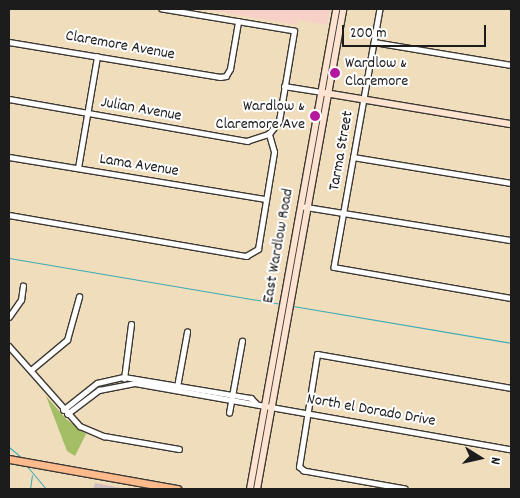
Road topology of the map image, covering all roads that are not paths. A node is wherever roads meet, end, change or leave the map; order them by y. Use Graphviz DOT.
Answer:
graph roads {
  1 [pos="162,9"];
  2 [pos="336,9"];
  3 [pos="343,9"];
  4 [pos="380,9"];
  5 [pos="238,22"];
  6 [pos="9,42"];
  7 [pos="374,42"];
  8 [pos="97,57"];
  9 [pos="511,66"];
  10 [pos="284,86"];
  11 [pos="321,92"];
  12 [pos="329,93"];
  13 [pos="9,99"];
  14 [pos="364,100"];
  15 [pos="87,112"];
  16 [pos="511,124"];
  17 [pos="269,134"];
  18 [pos="9,157"];
  19 [pos="353,157"];
  20 [pos="78,168"];
  21 [pos="511,183"];
  22 [pos="266,199"];
  23 [pos="300,206"];
  24 [pos="308,208"];
  25 [pos="344,212"];
  26 [pos="9,216"];
  27 [pos="511,240"];
  28 [pos="23,286"];
  29 [pos="79,297"];
  30 [pos="511,298"];
  31 [pos="9,318"];
  32 [pos="131,324"];
  33 [pos="187,332"];
  34 [pos="242,341"];
  35 [pos="9,346"];
  36 [pos="31,370"];
  37 [pos="124,378"];
  38 [pos="124,384"];
  39 [pos="177,385"];
  40 [pos="91,387"];
  41 [pos="511,388"];
  42 [pos="207,390"];
  43 [pos="176,391"];
  44 [pos="95,392"];
  45 [pos="232,395"];
  46 [pos="206,396"];
  47 [pos="231,401"];
  48 [pos="256,403"];
  49 [pos="264,405"];
  50 [pos="272,406"];
  51 [pos="65,412"];
  52 [pos="306,412"];
  53 [pos="229,413"];
  54 [pos="179,449"];
  55 [pos="511,449"];
  56 [pos="9,459"];
  57 [pos="177,489"];
  58 [pos="250,489"];
  59 [pos="257,489"];
  60 [pos="405,489"];
  1 -- 5 [label="street"];
  2 -- 11 [label="main road, East Wardlow Road"];
  3 -- 12 [label="main road, East Wardlow Road"];
  4 -- 7 [label="street, Tarma Street"];
  5 -- 8 [label="street, Claremore Avenue"];
  5 -- 10 [label="street"];
  6 -- 8 [label="street, Claremore Avenue"];
  7 -- 9 [label="street"];
  7 -- 14 [label="street, Tarma Street"];
  8 -- 15 [label="street"];
  10 -- 11 [label="street"];
  10 -- 17 [label="street"];
  11 -- 12 [label="main road"];
  11 -- 23 [label="main road, East Wardlow Road"];
  12 -- 14 [label="main road"];
  12 -- 24 [label="main road, East Wardlow Road"];
  13 -- 15 [label="street, Julian Avenue"];
  14 -- 16 [label="main road"];
  14 -- 19 [label="street, Tarma Street"];
  15 -- 17 [label="street, Julian Avenue"];
  15 -- 20 [label="street"];
  17 -- 22 [label="street"];
  18 -- 20 [label="street, Lama Avenue"];
  19 -- 21 [label="street"];
  19 -- 25 [label="street, Tarma Street"];
  20 -- 22 [label="street, Lama Avenue"];
  22 -- 26 [label="street"];
  23 -- 24 [label="street"];
  23 -- 49 [label="main road, East Wardlow Road"];
  24 -- 25 [label="street"];
  24 -- 50 [label="main road, East Wardlow Road"];
  25 -- 27 [label="street"];
  25 -- 30 [label="street, Tarma Street"];
  28 -- 31 [label="street"];
  29 -- 36 [label="street"];
  32 -- 37 [label="street"];
  33 -- 39 [label="street"];
  34 -- 45 [label="street"];
  35 -- 36 [label="street"];
  36 -- 51 [label="street"];
  37 -- 38 [label="street"];
  37 -- 39 [label="street, North el Dorado Drive"];
  37 -- 40 [label="street, North el Dorado Drive"];
  38 -- 43 [label="street, North el Dorado Drive"];
  38 -- 44 [label="street, North el Dorado Drive"];
  39 -- 42 [label="street, North el Dorado Drive"];
  39 -- 43 [label="street"];
  40 -- 44 [label="street"];
  40 -- 51 [label="street, North el Dorado Drive"];
  41 -- 52 [label="street"];
  42 -- 45 [label="street, North el Dorado Drive"];
  42 -- 46 [label="street"];
  43 -- 46 [label="street, North el Dorado Drive"];
  44 -- 51 [label="street, North el Dorado Drive"];
  45 -- 47 [label="street"];
  45 -- 48 [label="street, North el Dorado Drive"];
  46 -- 47 [label="street, North el Dorado Drive"];
  47 -- 48 [label="street, North el Dorado Drive"];
  47 -- 53 [label="street"];
  48 -- 49 [label="street, North el Dorado Drive"];
  49 -- 50 [label="street, North el Dorado Drive"];
  49 -- 58 [label="main road, East Wardlow Road"];
  50 -- 52 [label="street, North el Dorado Drive"];
  50 -- 59 [label="main road, East Wardlow Road"];
  51 -- 54 [label="street"];
  52 -- 55 [label="street, North el Dorado Drive"];
  52 -- 60 [label="street"];
  56 -- 57 [label="main road"];
}
